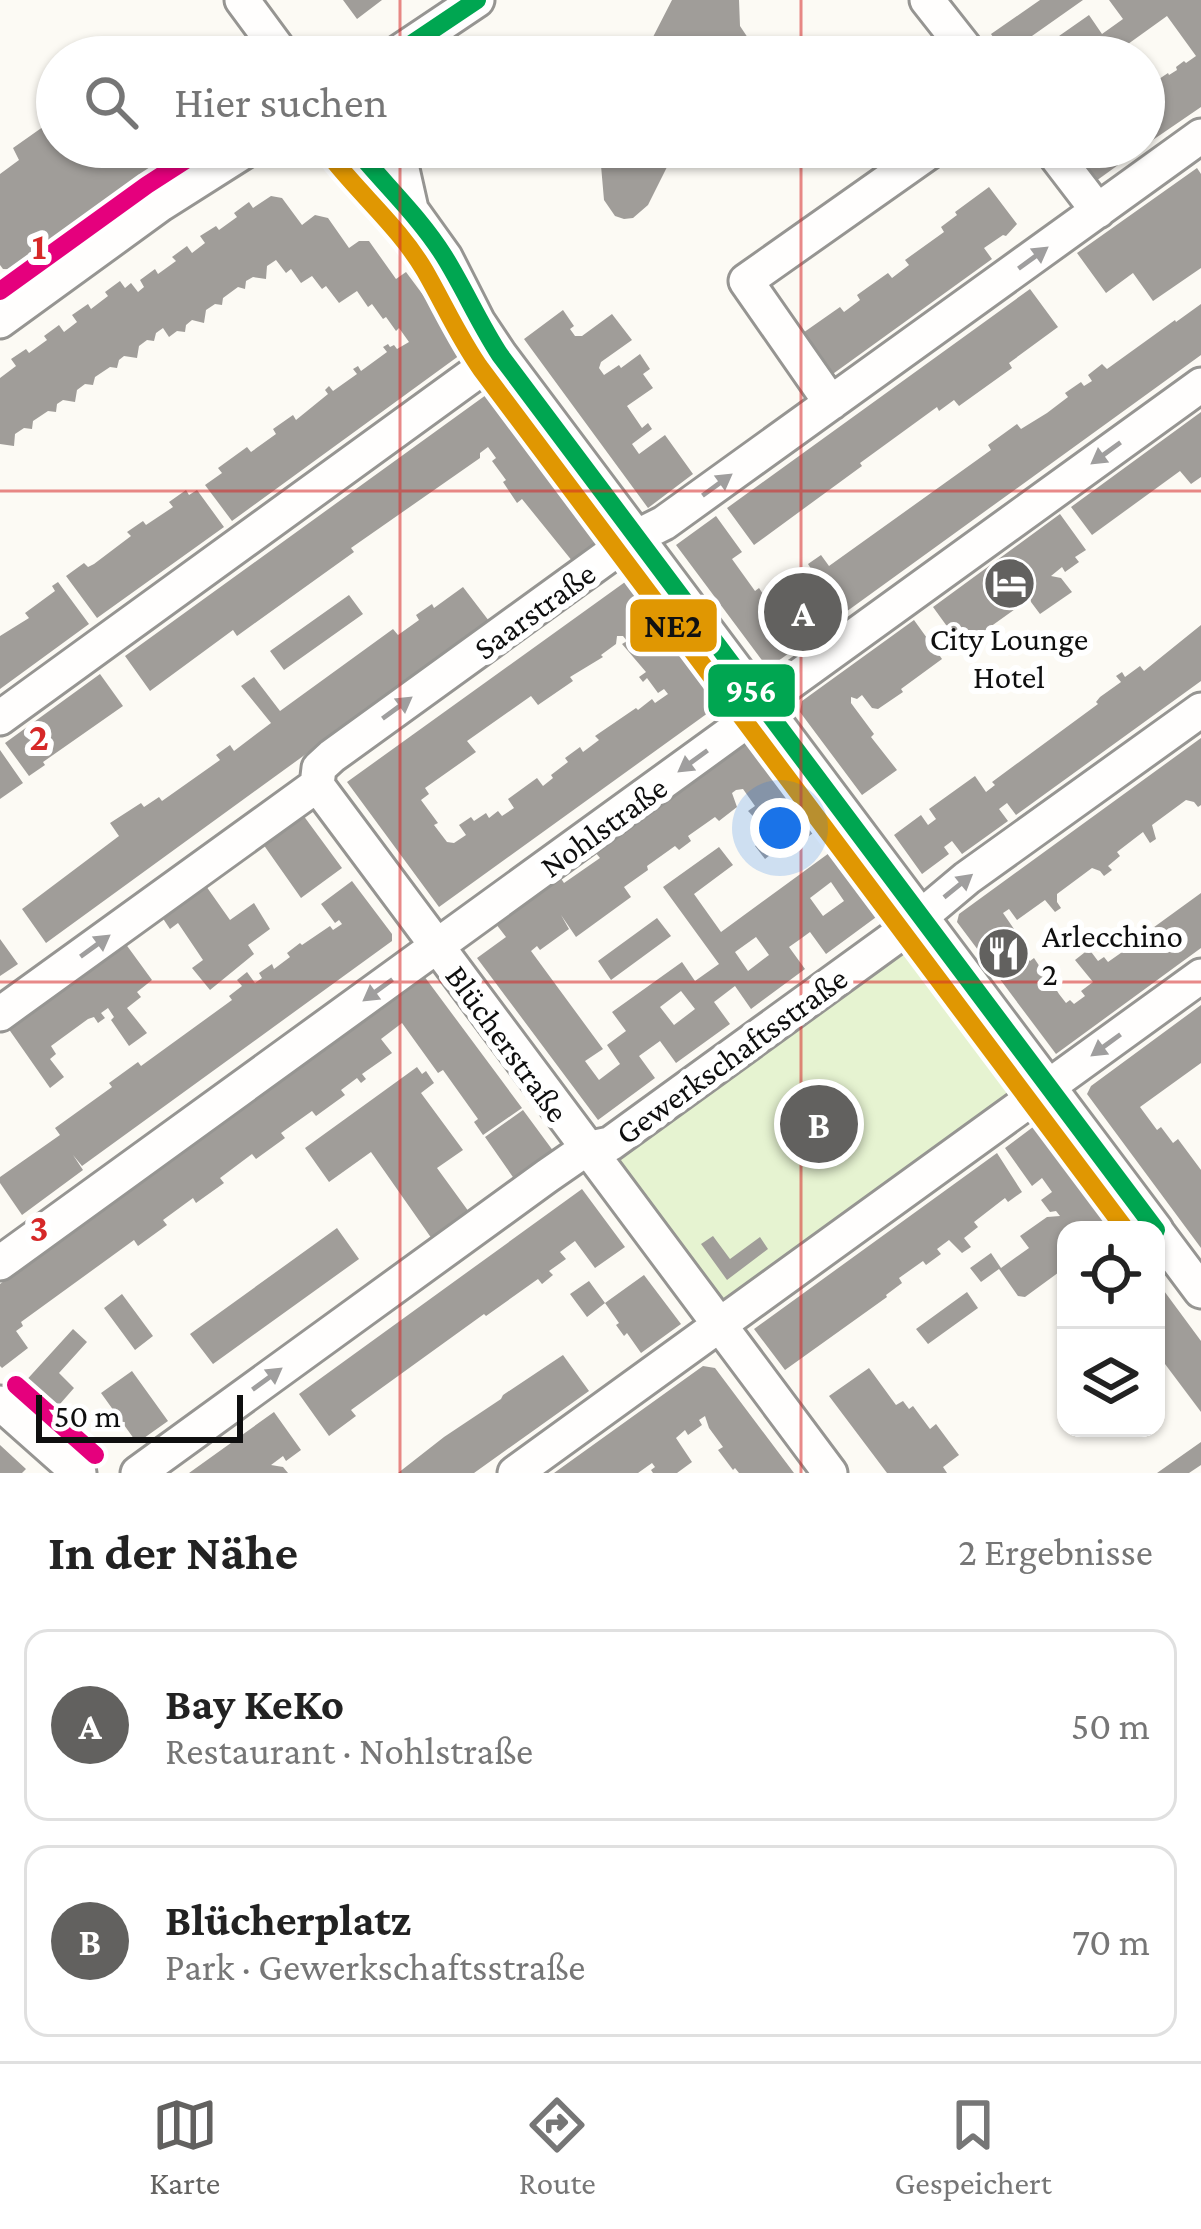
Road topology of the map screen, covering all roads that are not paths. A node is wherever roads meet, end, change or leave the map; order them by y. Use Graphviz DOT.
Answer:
graph roads {
  1 [pos="242,0"];
  2 [pos="476,0"];
  3 [pos="927,0"];
  4 [pos="444,22"];
  5 [pos="269,36"];
  6 [pos="423,36"];
  7 [pos="435,36"];
  8 [pos="955,36"];
  9 [pos="1201,136"];
  10 [pos="1165,162"];
  11 [pos="218,168"];
  12 [pos="371,168"];
  13 [pos="403,168"];
  14 [pos="906,168"];
  15 [pos="1065,168"];
  16 [pos="1157,168"];
  17 [pos="412,211"];
  18 [pos="1098,211"];
  19 [pos="0,321"];
  20 [pos="500,356"];
  21 [pos="1201,385"];
  22 [pos="831,403"];
  23 [pos="636,537"];
  24 [pos="765,708"];
  25 [pos="1201,710"];
  26 [pos="0,718"];
  27 [pos="317,785"];
  28 [pos="921,918"];
  29 [pos="436,946"];
  30 [pos="1201,976"];
  31 [pos="0,1014"];
  32 [pos="1050,1087"];
  33 [pos="586,1149"];
  34 [pos="1149,1221"];
  35 [pos="1165,1242"];
  36 [pos="0,1263"];
  37 [pos="1201,1291"];
  38 [pos="719,1325"];
  39 [pos="0,1403"];
  40 [pos="79,1473"];
  41 [pos="138,1473"];
  42 [pos="515,1473"];
  43 [pos="830,1473"];
  1 -- 5 [label="street"];
  2 -- 4 [label="street"];
  3 -- 8 [label="street"];
  4 -- 6 [label="street"];
  4 -- 7 [label="street"];
  9 -- 10 [label="street, Saarstraße"];
  11 -- 19 [label="street"];
  12 -- 17 [label="street"];
  13 -- 17 [label="street"];
  14 -- 22 [label="street"];
  15 -- 18 [label="street"];
  16 -- 18 [label="street, Saarstraße"];
  17 -- 20 [label="street"];
  22 -- 18 [label="street, Saarstraße, one-way"];
  20 -- 23 [label="street"];
  20 -- 26 [label="street"];
  21 -- 24 [label="street, Nohlstraße, one-way"];
  23 -- 22 [label="street, Saarstraße, one-way"];
  23 -- 24 [label="street"];
  27 -- 23 [label="street, Saarstraße, one-way"];
  24 -- 28 [label="street"];
  24 -- 29 [label="street, Nohlstraße, one-way"];
  28 -- 25 [label="street, Gewerkschaftsstraße, one-way"];
  27 -- 29 [label="street, Blücherstraße"];
  31 -- 27 [label="street, Saarstraße, one-way"];
  28 -- 32 [label="street"];
  28 -- 33 [label="street, Gewerkschaftsstraße"];
  29 -- 33 [label="street, Blücherstraße"];
  29 -- 36 [label="street, Nohlstraße, one-way"];
  30 -- 32 [label="street, one-way"];
  32 -- 34 [label="street"];
  32 -- 38 [label="street"];
  33 -- 38 [label="street, Blücherstraße"];
  41 -- 33 [label="street, Gewerkschaftsstraße, one-way"];
  35 -- 37 [label="street"];
  38 -- 42 [label="street"];
  38 -- 43 [label="street, Blücherstraße"];
  39 -- 40 [label="street"];
}
